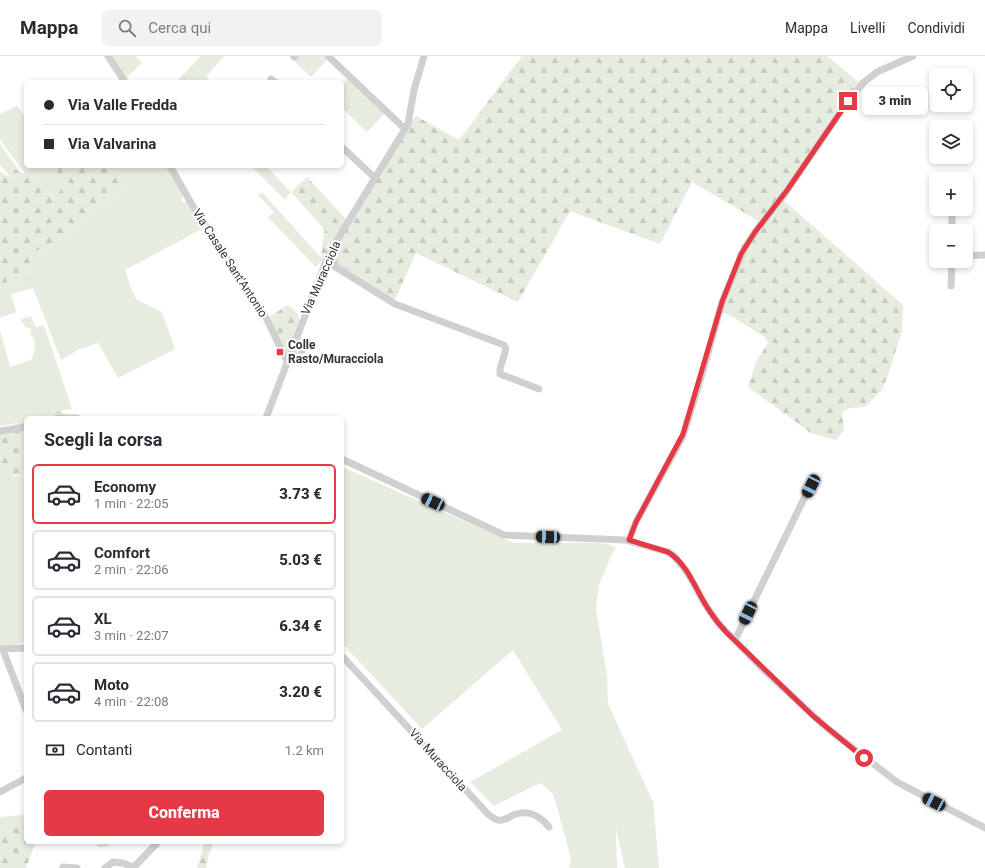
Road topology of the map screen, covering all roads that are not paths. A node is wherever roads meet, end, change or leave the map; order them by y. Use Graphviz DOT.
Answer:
graph roads {
  1 [pos="108,56"];
  2 [pos="328,56"];
  3 [pos="424,56"];
  4 [pos="913,56"];
  5 [pos="124,80"];
  6 [pos="405,129"];
  7 [pos="344,149"];
  8 [pos="171,168"];
  9 [pos="375,178"];
  10 [pos="985,255"];
  11 [pos="973,256"];
  12 [pos="326,261"];
  13 [pos="952,268"];
  14 [pos="951,286"];
  15 [pos="287,361"];
  16 [pos="539,389"];
  17 [pos="267,416"];
  18 [pos="24,427"];
  19 [pos="0,431"];
  20 [pos="344,460"];
  21 [pos="814,478"];
  22 [pos="629,540"];
  23 [pos="735,640"];
  24 [pos="24,648"];
  25 [pos="2,649"];
  26 [pos="344,658"];
  27 [pos="24,705"];
  28 [pos="24,779"];
  29 [pos="0,792"];
  30 [pos="549,826"];
  31 [pos="985,828"];
  32 [pos="156,844"];
  33 [pos="63,867"];
  34 [pos="77,868"];
  35 [pos="105,868"];
  1 -- 5 [label="street"];
  2 -- 6 [label="street"];
  3 -- 6 [label="street, Via Muracciola"];
  4 -- 22 [label="street"];
  6 -- 9 [label="street, Via Muracciola"];
  7 -- 9 [label="street"];
  8 -- 15 [label="street, Via Casale Sant'Antonio"];
  9 -- 12 [label="street, Via Muracciola"];
  10 -- 11 [label="street"];
  12 -- 15 [label="street, Via Muracciola"];
  12 -- 16 [label="street"];
  13 -- 14 [label="street"];
  15 -- 17 [label="street, Via Muracciola"];
  18 -- 19 [label="street"];
  20 -- 22 [label="street"];
  21 -- 23 [label="street"];
  22 -- 23 [label="street"];
  23 -- 31 [label="street"];
  24 -- 25 [label="street"];
  25 -- 27 [label="street"];
  26 -- 30 [label="street, Via Muracciola"];
  28 -- 29 [label="street"];
  32 -- 35 [label="street"];
  33 -- 34 [label="street"];
}
